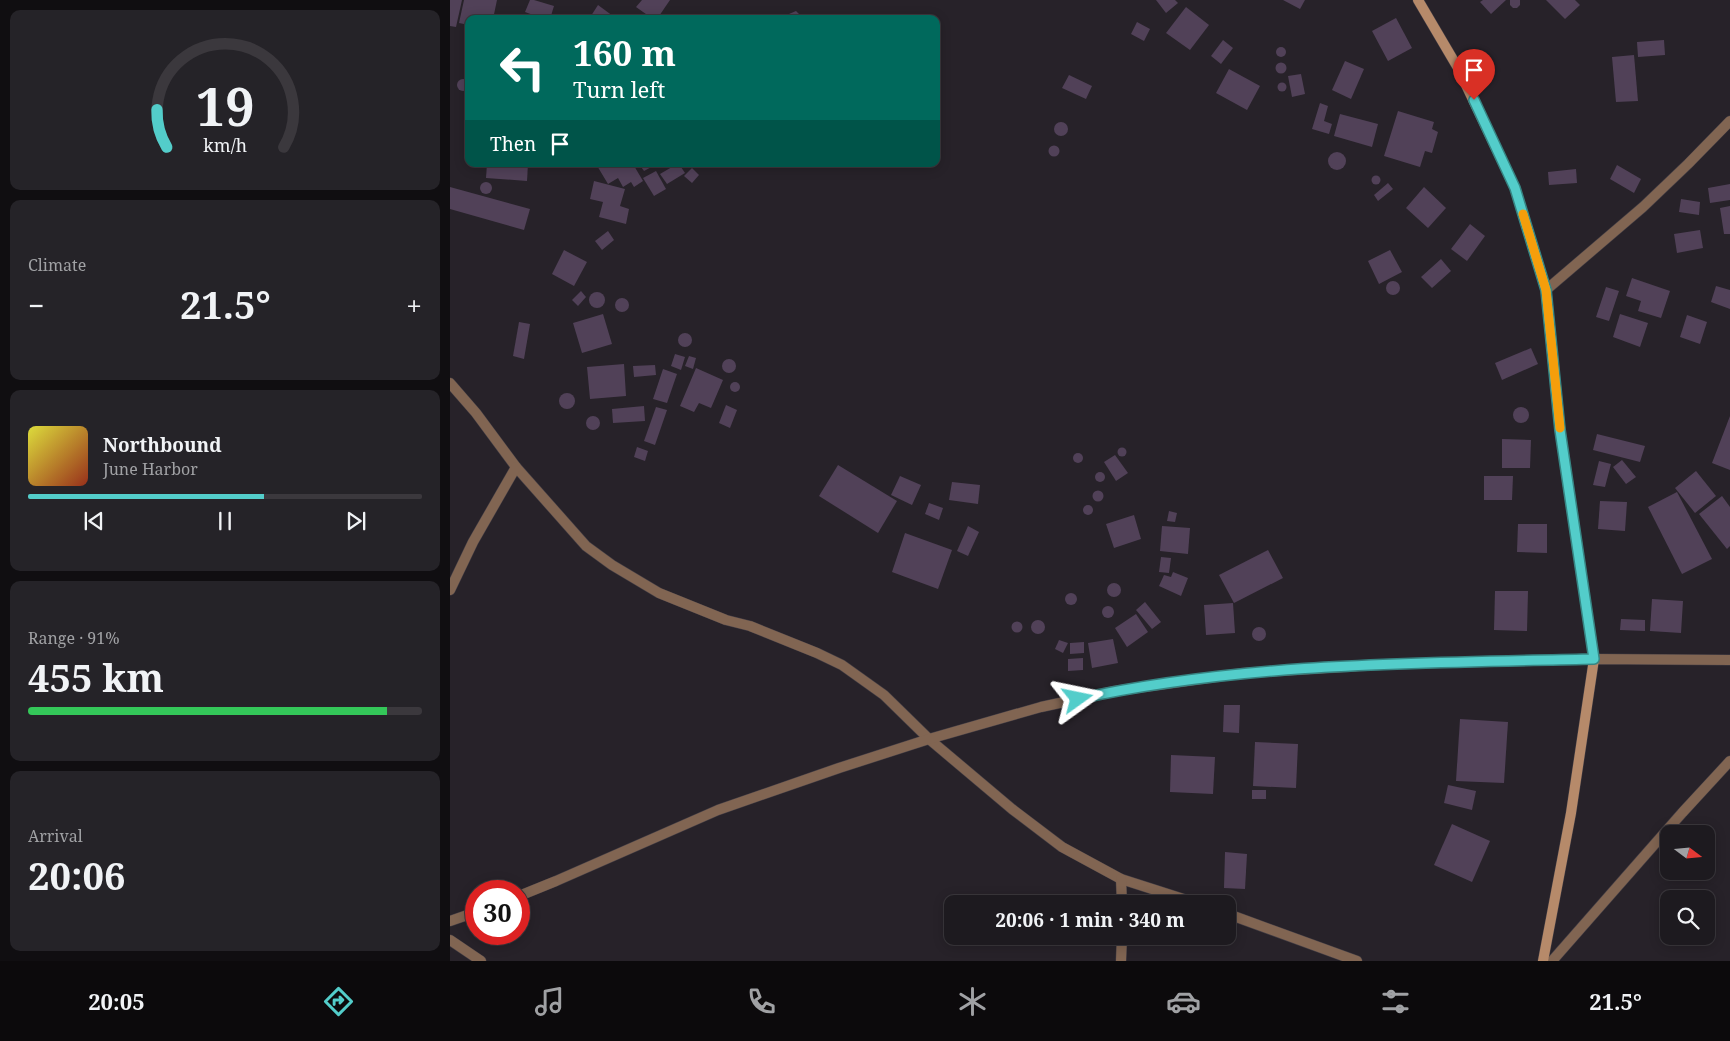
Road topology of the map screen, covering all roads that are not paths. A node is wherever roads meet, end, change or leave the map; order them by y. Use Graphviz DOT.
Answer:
graph roads {
  1 [pos="1418,0"];
  2 [pos="1730,120"];
  3 [pos="1546,290"];
  4 [pos="450,383"];
  5 [pos="516,467"];
  6 [pos="450,590"];
  7 [pos="1594,659"];
  8 [pos="1730,660"];
  9 [pos="929,739"];
  10 [pos="1730,761"];
  11 [pos="1121,879"];
  12 [pos="530,892"];
  13 [pos="1122,895"];
  14 [pos="1172,895"];
  15 [pos="465,916"];
  16 [pos="1236,917"];
  17 [pos="450,921"];
  18 [pos="450,940"];
  19 [pos="1122,945"];
  20 [pos="481,961"];
  21 [pos="1122,961"];
  22 [pos="1358,961"];
  23 [pos="1543,961"];
  24 [pos="1552,961"];
  1 -- 3 [label="main road"];
  2 -- 3 [label="street"];
  3 -- 7 [label="main road"];
  4 -- 5 [label="street"];
  5 -- 6 [label="street"];
  5 -- 9 [label="street"];
  7 -- 8 [label="street"];
  7 -- 9 [label="street"];
  7 -- 23 [label="main road"];
  9 -- 11 [label="street"];
  9 -- 12 [label="street"];
  10 -- 24 [label="street"];
  11 -- 13 [label="street"];
  11 -- 14 [label="street"];
  15 -- 17 [label="street"];
  16 -- 22 [label="street"];
  18 -- 20 [label="street"];
  19 -- 21 [label="street"];
}
